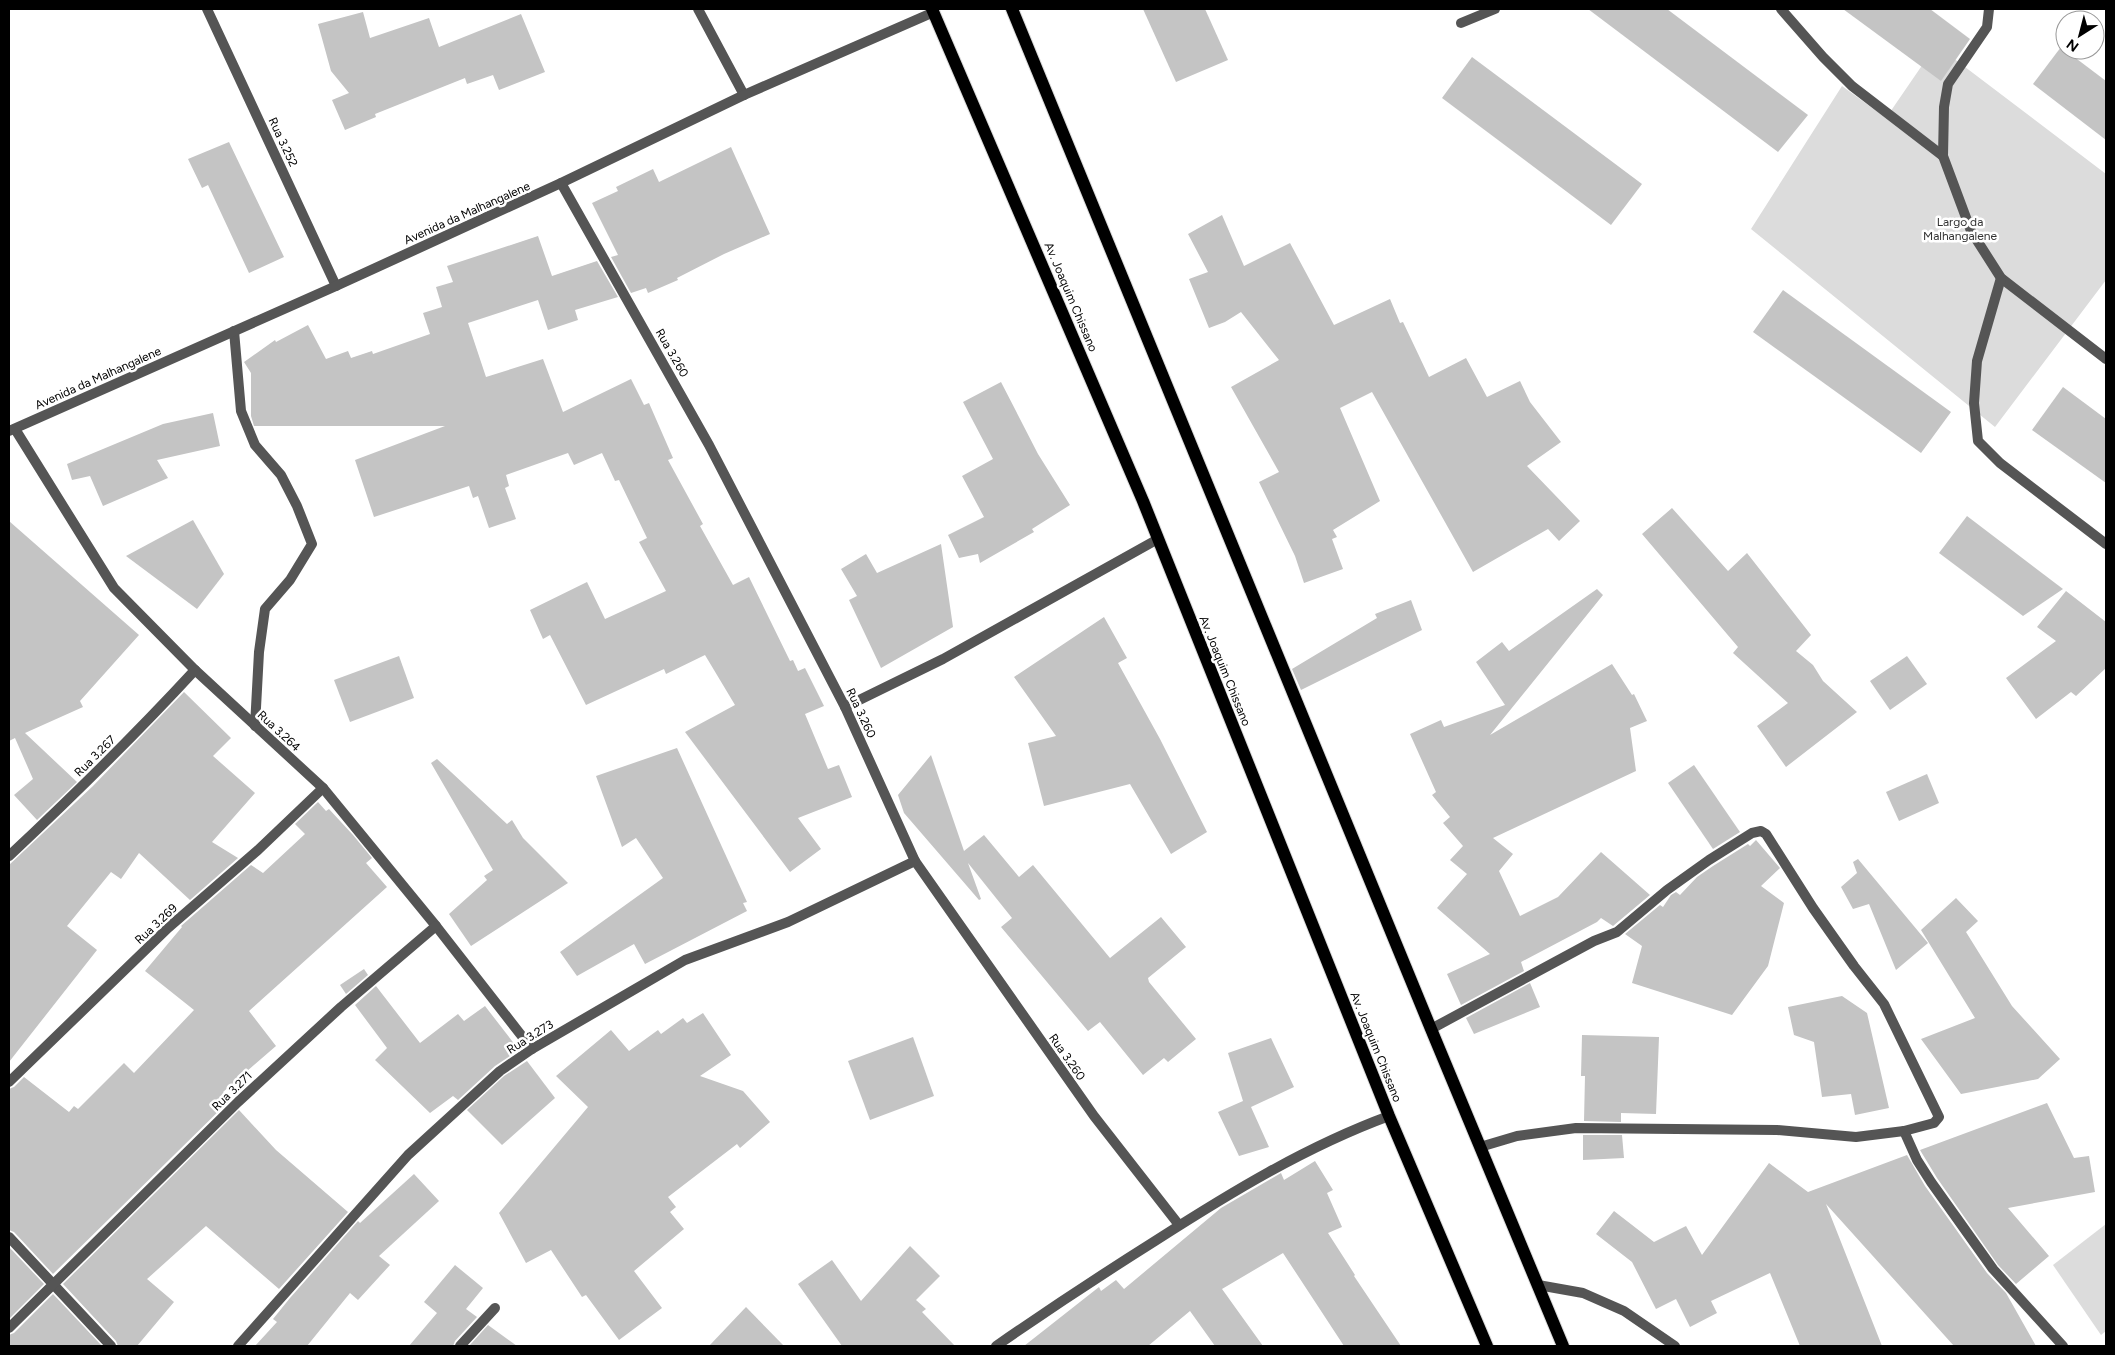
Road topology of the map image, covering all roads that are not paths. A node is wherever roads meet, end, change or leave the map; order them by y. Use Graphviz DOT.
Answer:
graph roads {
  1 [pos="207,9"];
  2 [pos="698,9"];
  3 [pos="1012,9"];
  4 [pos="1495,9"];
  5 [pos="1781,9"];
  6 [pos="1989,9"];
  7 [pos="933,10"];
  8 [pos="1461,23"];
  9 [pos="744,95"];
  10 [pos="1943,156"];
  11 [pos="561,184"];
  12 [pos="2002,278"];
  13 [pos="336,286"];
  14 [pos="234,331"];
  15 [pos="2106,358"];
  16 [pos="12,430"];
  17 [pos="1158,539"];
  18 [pos="2106,544"];
  19 [pos="194,670"];
  20 [pos="845,707"];
  21 [pos="256,726"];
  22 [pos="323,788"];
  23 [pos="9,856"];
  24 [pos="915,861"];
  25 [pos="436,926"];
  26 [pos="1431,1029"];
  27 [pos="532,1049"];
  28 [pos="9,1082"];
  29 [pos="1390,1116"];
  30 [pos="1904,1131"];
  31 [pos="1480,1147"];
  32 [pos="1179,1225"];
  33 [pos="9,1237"];
  34 [pos="54,1284"];
  35 [pos="1538,1285"];
  36 [pos="495,1308"];
  37 [pos="9,1328"];
  38 [pos="111,1346"];
  39 [pos="238,1346"];
  40 [pos="460,1346"];
  41 [pos="996,1346"];
  42 [pos="1487,1346"];
  43 [pos="1563,1346"];
  44 [pos="1675,1346"];
  45 [pos="2063,1346"];
  1 -- 13 [label="street, Rua 3.252"];
  2 -- 9 [label="street"];
  3 -- 26 [label="main road"];
  4 -- 8 [label="street"];
  5 -- 10 [label="street"];
  6 -- 10 [label="street"];
  7 -- 9 [label="street, Avenida da Malhangalene"];
  7 -- 17 [label="main road, Av. Joaquim Chissano"];
  9 -- 11 [label="street, Avenida da Malhangalene"];
  10 -- 12 [label="street"];
  11 -- 13 [label="street, Avenida da Malhangalene"];
  11 -- 20 [label="street, Rua 3.260"];
  12 -- 15 [label="street"];
  12 -- 18 [label="street"];
  13 -- 14 [label="street, Avenida da Malhangalene"];
  14 -- 16 [label="street, Avenida da Malhangalene"];
  14 -- 21 [label="street"];
  16 -- 19 [label="street, Rua 3.264"];
  17 -- 20 [label="street"];
  17 -- 29 [label="main road, Av. Joaquim Chissano"];
  19 -- 21 [label="street, Rua 3.264"];
  19 -- 23 [label="street, Rua 3.267"];
  20 -- 24 [label="street, Rua 3.260"];
  21 -- 22 [label="street, Rua 3.264"];
  22 -- 25 [label="street, Rua 3.264"];
  22 -- 28 [label="street, Rua 3.269"];
  24 -- 27 [label="street, Rua 3.273"];
  24 -- 32 [label="street, Rua 3.260"];
  25 -- 27 [label="street, Rua 3.264"];
  25 -- 34 [label="street, Rua 3.271"];
  26 -- 30 [label="street"];
  26 -- 31 [label="main road"];
  27 -- 39 [label="street, Rua 3.273"];
  29 -- 32 [label="street"];
  29 -- 42 [label="main road, Av. Joaquim Chissano"];
  30 -- 31 [label="street"];
  30 -- 45 [label="street"];
  31 -- 35 [label="main road"];
  32 -- 41 [label="street"];
  33 -- 34 [label="street"];
  34 -- 37 [label="street, Rua 3.271"];
  34 -- 38 [label="street"];
  35 -- 43 [label="main road"];
  35 -- 44 [label="street"];
  36 -- 40 [label="street"];
}
